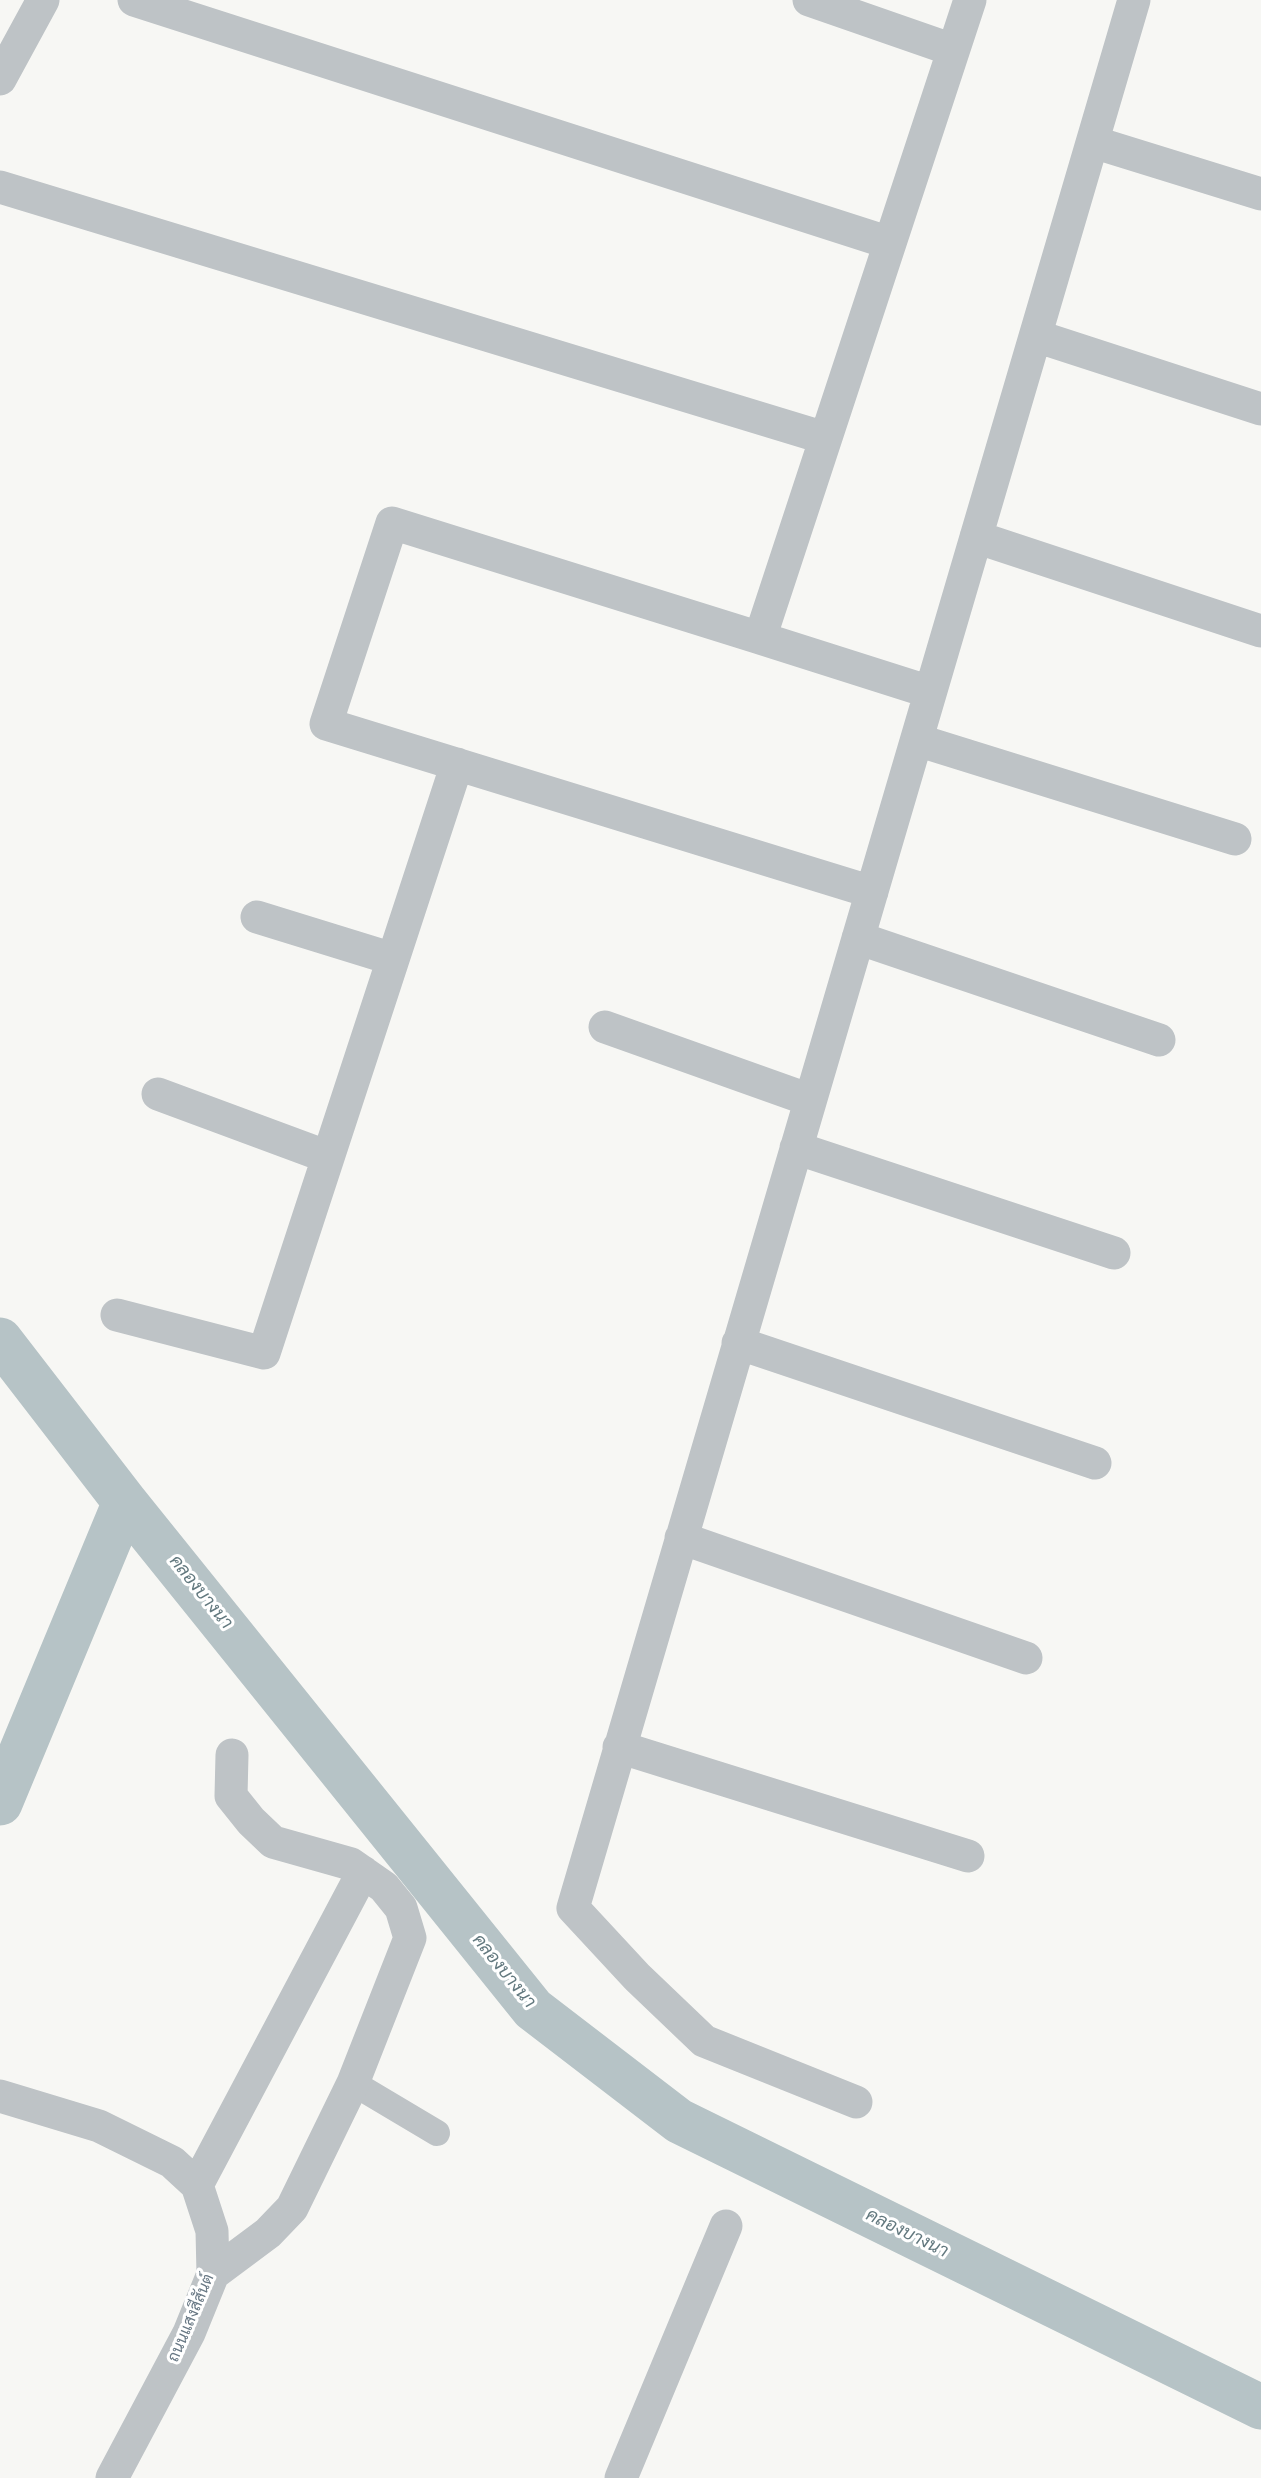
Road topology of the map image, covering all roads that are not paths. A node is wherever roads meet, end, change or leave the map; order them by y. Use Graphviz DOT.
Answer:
graph roads {
  1 [pos="43,0"];
  2 [pos="134,0"];
  3 [pos="809,0"];
  4 [pos="970,0"];
  5 [pos="1134,0"];
  6 [pos="953,50"];
  7 [pos="0,79"];
  8 [pos="1093,142"];
  9 [pos="0,188"];
  10 [pos="1261,194"];
  11 [pos="890,243"];
  12 [pos="1036,336"];
  13 [pos="1261,409"];
  14 [pos="825,438"];
  15 [pos="976,537"];
  16 [pos="1261,631"];
  17 [pos="760,638"];
  18 [pos="930,692"];
  19 [pos="917,740"];
  20 [pos="457,764"];
  21 [pos="1234,839"];
  22 [pos="872,892"];
  23 [pos="257,917"];
  24 [pos="858,939"];
  25 [pos="393,959"];
  26 [pos="605,1027"];
  27 [pos="1159,1040"];
  28 [pos="158,1094"];
  29 [pos="810,1100"];
  30 [pos="796,1148"];
  31 [pos="328,1157"];
  32 [pos="1114,1253"];
  33 [pos="117,1315"];
  34 [pos="738,1343"];
  35 [pos="1095,1463"];
  36 [pos="681,1538"];
  37 [pos="1026,1658"];
  38 [pos="619,1747"];
  39 [pos="232,1755"];
  40 [pos="968,1856"];
  41 [pos="363,1872"];
  42 [pos="353,2083"];
  43 [pos="0,2096"];
  44 [pos="856,2102"];
  45 [pos="437,2133"];
  46 [pos="197,2185"];
  47 [pos="726,2226"];
  48 [pos="213,2274"];
  49 [pos="112,2478"];
  50 [pos="621,2478"];
  1 -- 7 [label="street"];
  2 -- 11 [label="street"];
  3 -- 6 [label="street"];
  4 -- 6 [label="street"];
  5 -- 8 [label="street"];
  6 -- 11 [label="street"];
  8 -- 10 [label="street"];
  8 -- 12 [label="street"];
  9 -- 14 [label="street"];
  11 -- 14 [label="street"];
  12 -- 13 [label="street"];
  12 -- 15 [label="street"];
  14 -- 17 [label="street"];
  15 -- 16 [label="street"];
  15 -- 18 [label="street"];
  17 -- 18 [label="street"];
  17 -- 20 [label="street"];
  18 -- 19 [label="street"];
  19 -- 21 [label="street"];
  19 -- 22 [label="street"];
  20 -- 22 [label="street"];
  20 -- 25 [label="street"];
  22 -- 24 [label="street"];
  23 -- 25 [label="street"];
  24 -- 27 [label="street"];
  24 -- 29 [label="street"];
  25 -- 31 [label="street"];
  26 -- 29 [label="street"];
  28 -- 31 [label="street"];
  29 -- 30 [label="street"];
  30 -- 32 [label="street"];
  30 -- 34 [label="street"];
  31 -- 33 [label="street"];
  34 -- 35 [label="street"];
  34 -- 36 [label="street"];
  36 -- 37 [label="street"];
  36 -- 38 [label="street"];
  38 -- 40 [label="street"];
  38 -- 44 [label="street"];
  39 -- 41 [label="street"];
  41 -- 42 [label="street"];
  41 -- 46 [label="street"];
  42 -- 45 [label="lane"];
  42 -- 48 [label="street"];
  43 -- 46 [label="street, ถนนแสงสีสันต์"];
  46 -- 48 [label="street, ถนนแสงสีสันต์"];
  47 -- 50 [label="street"];
  48 -- 49 [label="street, ถนนแสงสีสันต์"];
}
